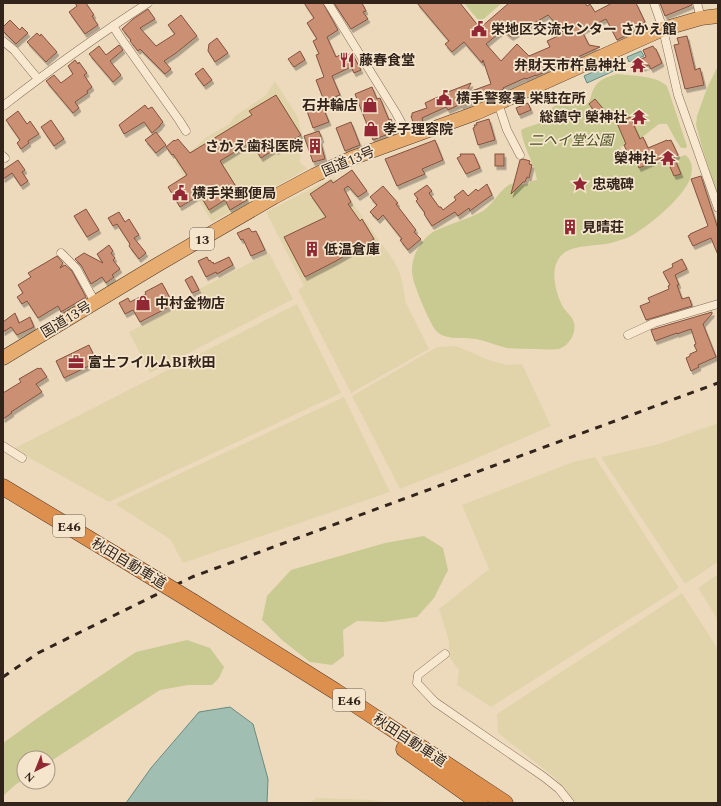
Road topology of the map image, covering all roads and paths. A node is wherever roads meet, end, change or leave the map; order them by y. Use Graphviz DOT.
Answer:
graph roads {
  1 [pos="148,3"];
  2 [pos="328,3"];
  3 [pos="654,3"];
  4 [pos="697,3"];
  5 [pos="718,16"];
  6 [pos="701,18"];
  7 [pos="113,26"];
  8 [pos="663,29"];
  9 [pos="3,40"];
  10 [pos="38,79"];
  11 [pos="498,103"];
  12 [pos="3,106"];
  13 [pos="186,131"];
  14 [pos="409,137"];
  15 [pos="520,155"];
  16 [pos="718,208"];
  17 [pos="61,253"];
  18 [pos="95,302"];
  19 [pos="718,304"];
  20 [pos="628,335"];
  21 [pos="3,358"];
  22 [pos="3,446"];
  23 [pos="22,458"];
  24 [pos="3,487"];
  25 [pos="193,602"];
  26 [pos="445,654"];
  27 [pos="480,803"];
  28 [pos="505,803"];
  29 [pos="570,803"];
  1 -- 7 [label="street"];
  2 -- 14 [label="street"];
  3 -- 8 [label="street"];
  4 -- 6 [label="street"];
  5 -- 6 [label="highway, 国道13号 / 13"];
  6 -- 8 [label="highway, 国道13号 / 13"];
  7 -- 10 [label="street"];
  7 -- 13 [label="street"];
  8 -- 11 [label="highway, 国道13号 / 13"];
  8 -- 16 [label="street"];
  9 -- 10 [label="street"];
  10 -- 12 [label="street"];
  11 -- 14 [label="highway, 国道13号 / 13"];
  11 -- 15 [label="street"];
  14 -- 18 [label="highway, 国道13号 / 13"];
  17 -- 18 [label="street"];
  18 -- 21 [label="highway, 国道13号 / 13"];
  19 -- 20 [label="street"];
  22 -- 23 [label="street"];
  24 -- 25 [label="highway, 秋田自動車道 / E46, bridge"];
  25 -- 27 [label="highway, 秋田自動車道 / E46"];
  25 -- 28 [label="highway, 秋田自動車道 / E46"];
  26 -- 29 [label="street"];
}
